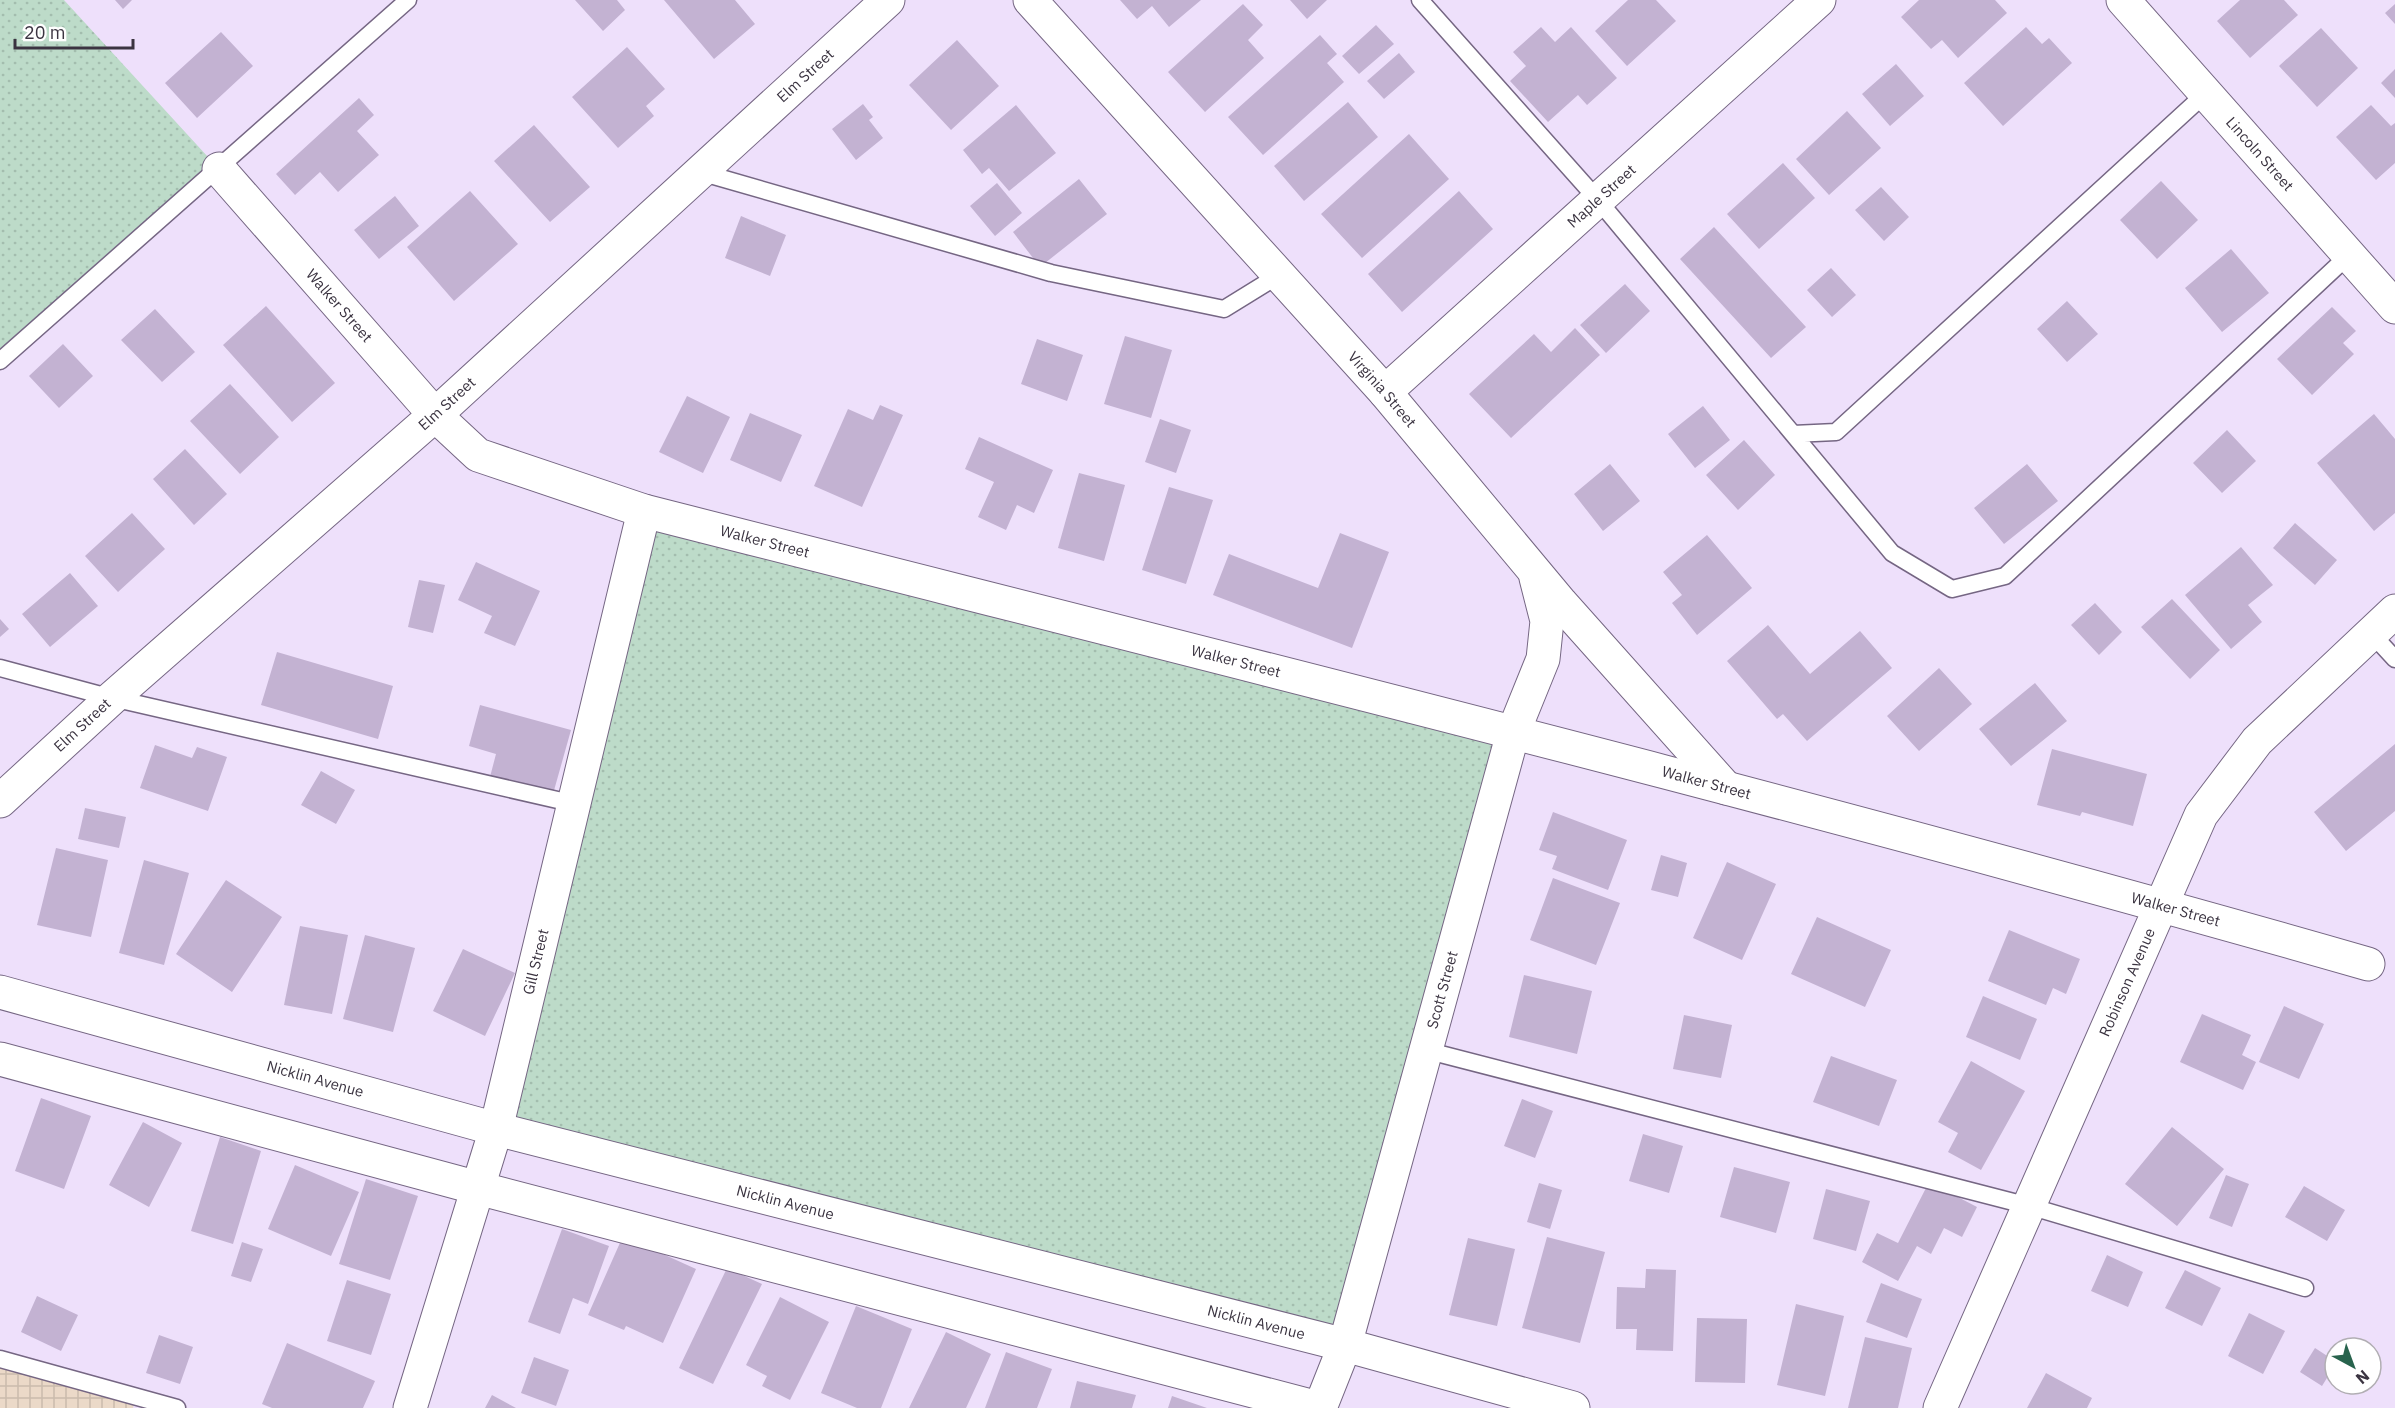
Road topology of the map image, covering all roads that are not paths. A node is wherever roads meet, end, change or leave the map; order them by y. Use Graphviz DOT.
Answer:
graph roads {
  1 [pos="408,0"];
  2 [pos="888,0"];
  3 [pos="1030,0"];
  4 [pos="1420,0"];
  5 [pos="1819,0"];
  6 [pos="2123,0"];
  7 [pos="2206,93"];
  8 [pos="219,169"];
  9 [pos="700,172"];
  10 [pos="1598,200"];
  11 [pos="2349,255"];
  12 [pos="1279,275"];
  13 [pos="2395,306"];
  14 [pos="0,361"];
  15 [pos="1385,392"];
  16 [pos="435,415"];
  17 [pos="1793,434"];
  18 [pos="644,511"];
  19 [pos="1534,571"];
  20 [pos="2395,611"];
  21 [pos="2371,633"];
  22 [pos="2395,659"];
  23 [pos="0,668"];
  24 [pos="112,698"];
  25 [pos="1513,733"];
  26 [pos="1726,788"];
  27 [pos="0,801"];
  28 [pos="575,804"];
  29 [pos="2161,905"];
  30 [pos="2368,964"];
  31 [pos="0,992"];
  32 [pos="1425,1050"];
  33 [pos="0,1059"];
  34 [pos="496,1129"];
  35 [pos="478,1188"];
  36 [pos="2029,1206"];
  37 [pos="2305,1288"];
  38 [pos="1345,1345"];
  39 [pos="0,1359"];
  40 [pos="177,1408"];
  41 [pos="410,1408"];
  42 [pos="1319,1408"];
  43 [pos="1573,1408"];
  44 [pos="1940,1408"];
  1 -- 8 [label="lane"];
  2 -- 9 [label="street, Elm Street"];
  3 -- 12 [label="street, Virginia Street"];
  4 -- 10 [label="lane"];
  5 -- 10 [label="street, Maple Street"];
  6 -- 7 [label="street, Lincoln Street"];
  7 -- 11 [label="street, Lincoln Street"];
  7 -- 17 [label="lane"];
  8 -- 14 [label="lane"];
  8 -- 16 [label="street, Walker Street"];
  9 -- 12 [label="lane"];
  9 -- 16 [label="street, Elm Street"];
  10 -- 15 [label="street, Maple Street"];
  10 -- 17 [label="lane"];
  11 -- 13 [label="street, Lincoln Street"];
  11 -- 17 [label="lane"];
  12 -- 15 [label="street, Virginia Street"];
  15 -- 19 [label="street, Virginia Street"];
  16 -- 18 [label="street, Walker Street"];
  16 -- 24 [label="street, Elm Street"];
  18 -- 25 [label="street, Walker Street"];
  18 -- 28 [label="street, Gill Street"];
  19 -- 25 [label="street, Scott Street"];
  19 -- 26 [label="street, Virginia Street"];
  20 -- 21 [label="street, Robinson Avenue"];
  21 -- 22 [label="lane"];
  21 -- 29 [label="street, Robinson Avenue"];
  23 -- 24 [label="lane"];
  24 -- 27 [label="street, Elm Street"];
  24 -- 28 [label="lane"];
  25 -- 26 [label="street, Walker Street"];
  25 -- 32 [label="street, Scott Street"];
  26 -- 29 [label="street, Walker Street"];
  28 -- 34 [label="street, Gill Street"];
  29 -- 30 [label="street, Walker Street"];
  29 -- 36 [label="street, Robinson Avenue"];
  31 -- 34 [label="street, Nicklin Avenue"];
  32 -- 36 [label="lane"];
  32 -- 38 [label="street, Scott Street"];
  33 -- 35 [label="street"];
  34 -- 35 [label="street, Gill Street"];
  34 -- 38 [label="street, Nicklin Avenue"];
  35 -- 41 [label="street, Gill Street"];
  35 -- 42 [label="street"];
  36 -- 37 [label="lane"];
  36 -- 44 [label="street, Robinson Avenue"];
  38 -- 42 [label="street, Scott Street"];
  38 -- 43 [label="street, Nicklin Avenue"];
  39 -- 40 [label="lane"];
}
